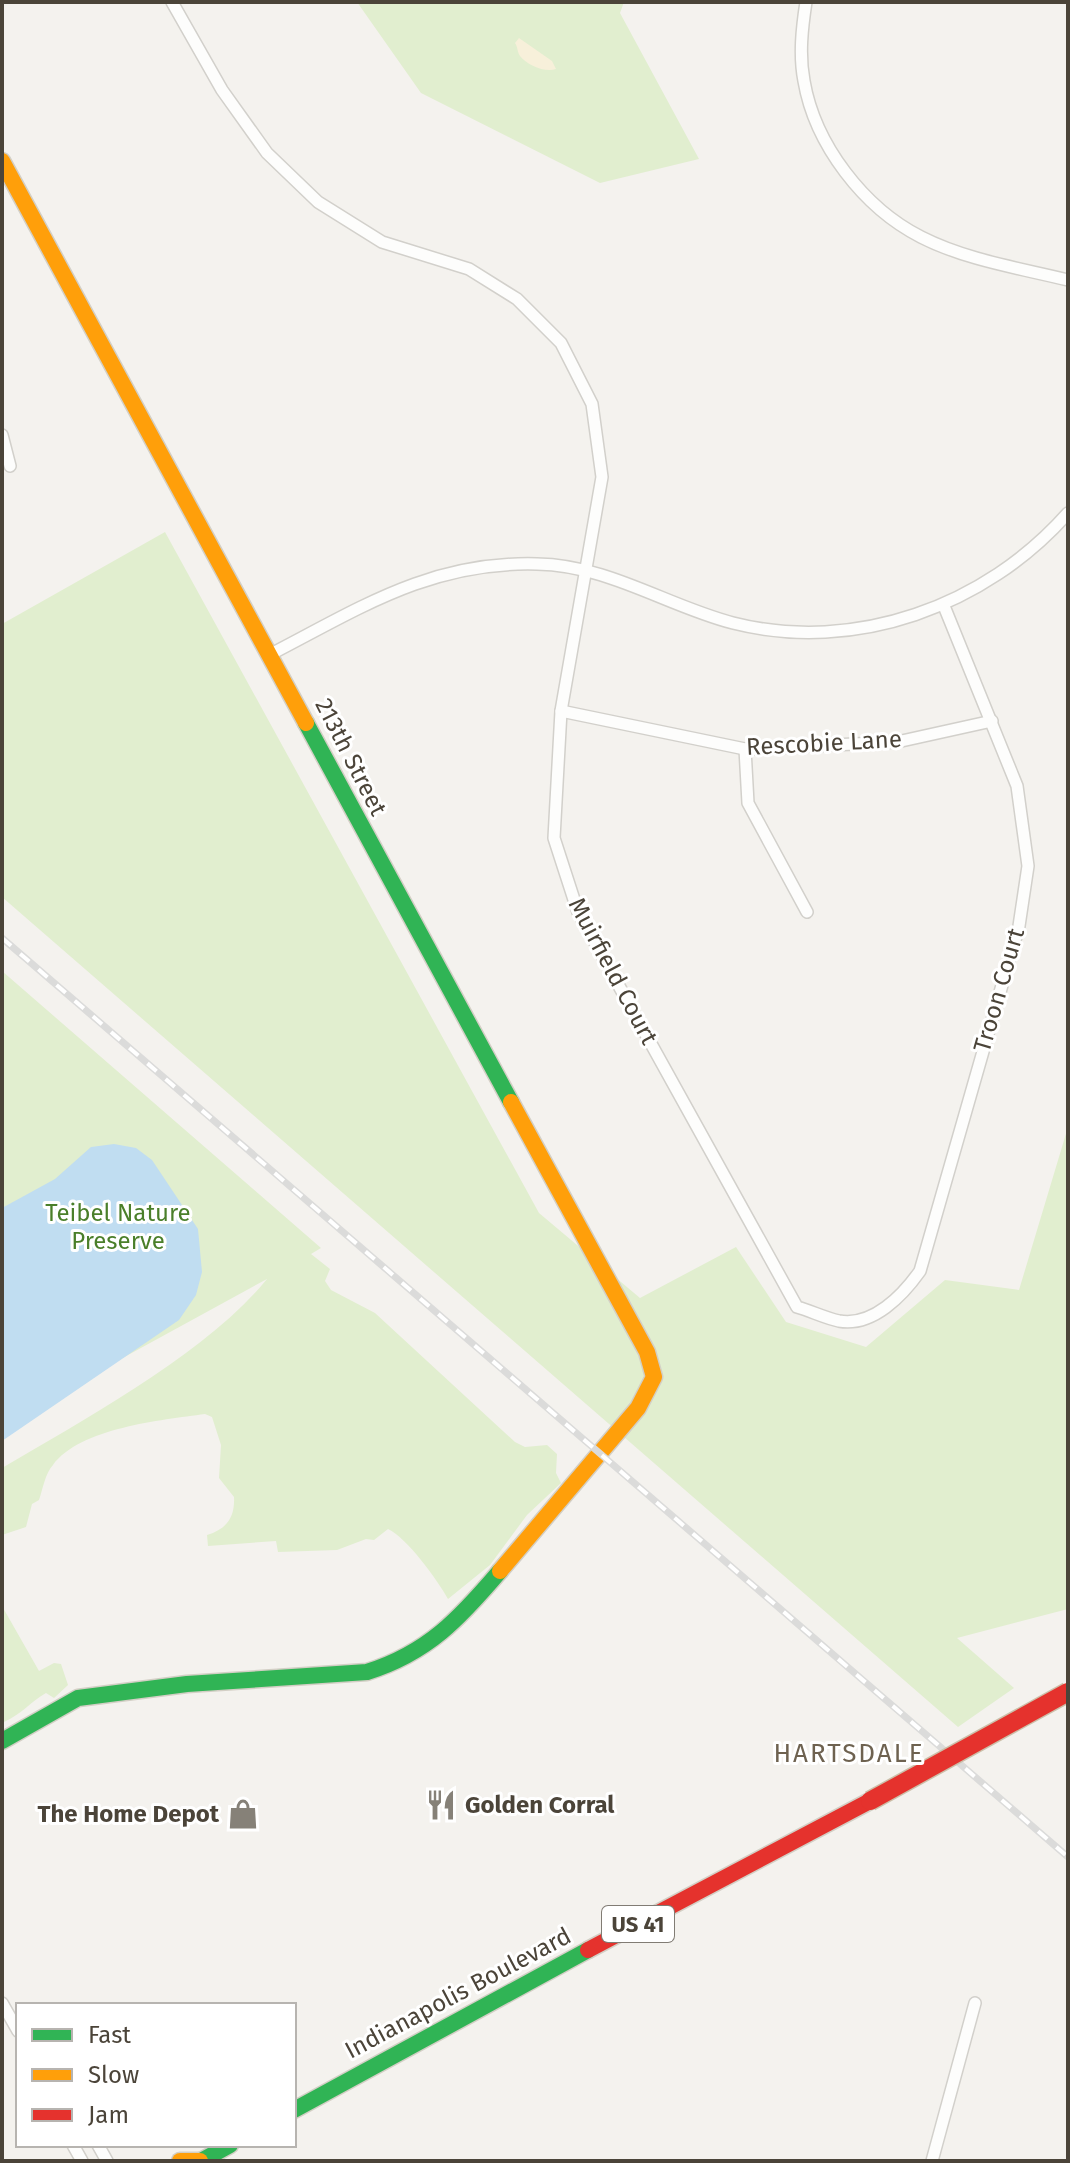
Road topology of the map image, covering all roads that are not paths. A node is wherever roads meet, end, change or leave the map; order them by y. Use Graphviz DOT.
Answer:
graph roads {
  1 [pos="172,2"];
  2 [pos="806,2"];
  3 [pos="2,161"];
  4 [pos="1068,280"];
  5 [pos="2,435"];
  6 [pos="10,466"];
  7 [pos="1068,513"];
  8 [pos="588,571"];
  9 [pos="944,606"];
  10 [pos="271,654"];
  11 [pos="561,711"];
  12 [pos="992,721"];
  13 [pos="745,749"];
  14 [pos="807,912"];
  15 [pos="829,1317"];
  16 [pos="1068,1692"];
  17 [pos="2,1741"];
  18 [pos="2,2003"];
  19 [pos="975,2003"];
  20 [pos="16,2028"];
  21 [pos="296,2109"];
  22 [pos="226,2147"];
  23 [pos="180,2161"];
  24 [pos="201,2161"];
  25 [pos="932,2161"];
  1 -- 8 [label="street, Muirfield Court"];
  2 -- 4 [label="street"];
  3 -- 10 [label="main road, 213th Street"];
  5 -- 6 [label="street"];
  7 -- 9 [label="street"];
  8 -- 9 [label="street"];
  8 -- 10 [label="street"];
  8 -- 11 [label="street, Muirfield Court"];
  9 -- 12 [label="street, Troon Court"];
  10 -- 17 [label="main road, 213th Street"];
  11 -- 13 [label="street, Rescobie Lane"];
  11 -- 15 [label="street, Muirfield Court"];
  12 -- 13 [label="street, Rescobie Lane"];
  12 -- 15 [label="street, Troon Court"];
  13 -- 14 [label="street"];
  16 -- 21 [label="main road, Indianapolis Boulevard / US 41, bridge"];
  18 -- 20 [label="street"];
  19 -- 25 [label="street"];
  22 -- 24 [label="main road"];
  23 -- 24 [label="main road"];
}
